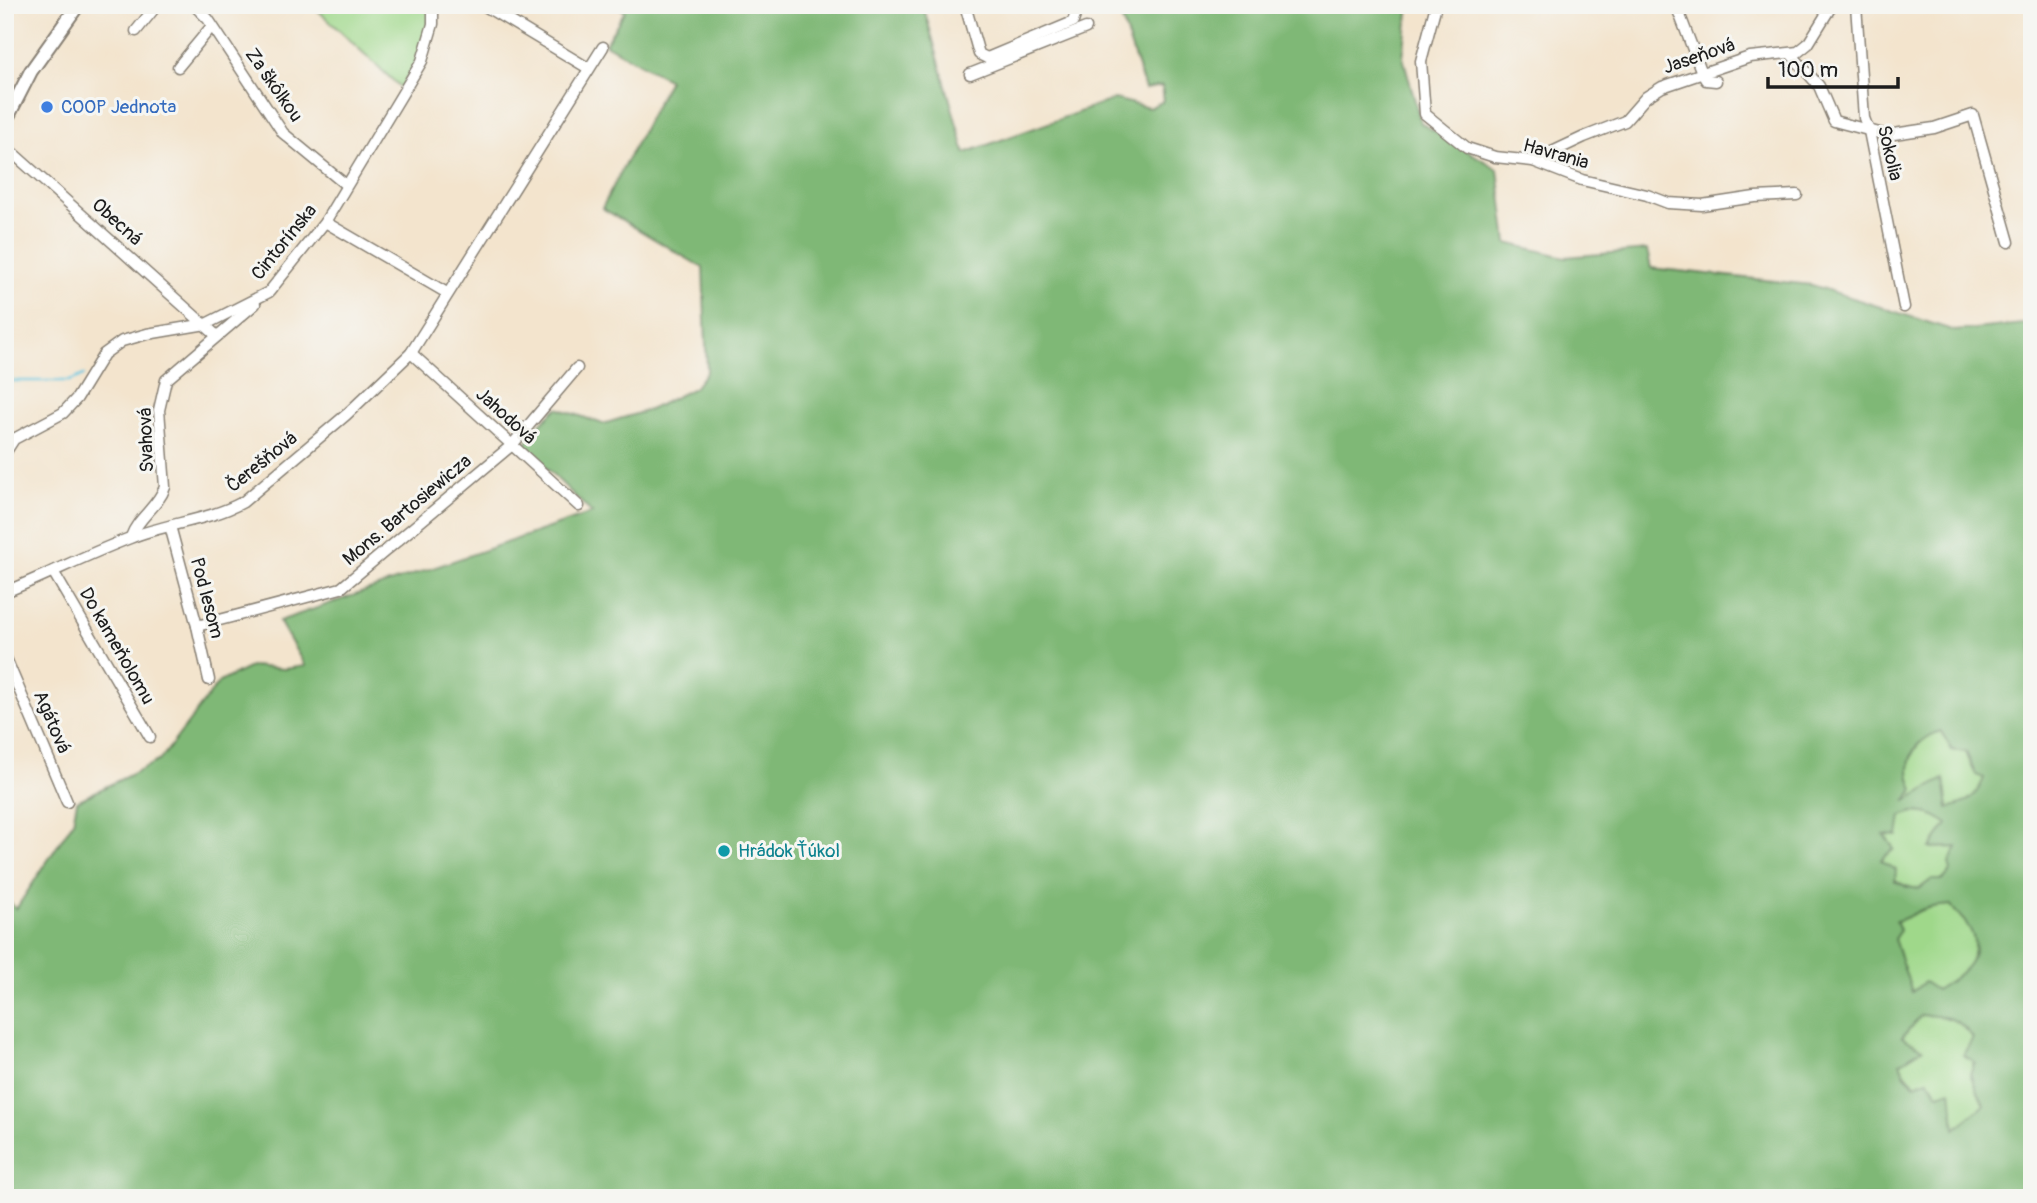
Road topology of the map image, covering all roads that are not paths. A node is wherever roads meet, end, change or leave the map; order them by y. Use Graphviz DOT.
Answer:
graph roads {
  1 [pos="78,5"];
  2 [pos="158,5"];
  3 [pos="194,5"];
  4 [pos="433,5"];
  5 [pos="483,5"];
  6 [pos="965,5"];
  7 [pos="1076,5"];
  8 [pos="1436,5"];
  9 [pos="1676,5"];
  10 [pos="1832,5"];
  11 [pos="1856,5"];
  12 [pos="212,26"];
  13 [pos="1086,28"];
  14 [pos="136,31"];
  15 [pos="1052,36"];
  16 [pos="603,47"];
  17 [pos="1009,54"];
  18 [pos="1791,54"];
  19 [pos="178,67"];
  20 [pos="588,68"];
  21 [pos="1702,73"];
  22 [pos="970,74"];
  23 [pos="1716,81"];
  24 [pos="5,122"];
  25 [pos="1869,131"];
  26 [pos="5,146"];
  27 [pos="1533,161"];
  28 [pos="346,186"];
  29 [pos="1797,195"];
  30 [pos="325,222"];
  31 [pos="2009,242"];
  32 [pos="269,292"];
  33 [pos="447,293"];
  34 [pos="1904,307"];
  35 [pos="206,324"];
  36 [pos="217,335"];
  37 [pos="411,353"];
  38 [pos="577,368"];
  39 [pos="512,444"];
  40 [pos="5,453"];
  41 [pos="579,506"];
  42 [pos="170,526"];
  43 [pos="131,537"];
  44 [pos="54,573"];
  45 [pos="5,592"];
  46 [pos="197,626"];
  47 [pos="5,656"];
  48 [pos="209,680"];
  49 [pos="150,737"];
  50 [pos="67,802"];
  1 -- 24 [label="street"];
  2 -- 14 [label="street"];
  3 -- 12 [label="street, Za škôlkou"];
  4 -- 28 [label="street, Cintorínska"];
  5 -- 20 [label="street"];
  6 -- 17 [label="street"];
  7 -- 15 [label="street"];
  8 -- 27 [label="street, Havrania"];
  9 -- 21 [label="street"];
  10 -- 18 [label="street"];
  11 -- 25 [label="street, Sokolia"];
  12 -- 19 [label="street"];
  12 -- 28 [label="street, Za škôlkou"];
  13 -- 15 [label="street"];
  15 -- 17 [label="street"];
  16 -- 20 [label="street, Čerešňová"];
  17 -- 22 [label="street"];
  18 -- 21 [label="street, Jaseňová"];
  18 -- 25 [label="street"];
  20 -- 33 [label="street, Čerešňová"];
  21 -- 23 [label="street"];
  21 -- 27 [label="street, Jaseňová"];
  25 -- 31 [label="street"];
  25 -- 34 [label="street, Sokolia"];
  26 -- 35 [label="street, Obecná"];
  27 -- 29 [label="street, Havrania"];
  28 -- 30 [label="street, Cintorínska"];
  30 -- 32 [label="street, Cintorínska"];
  30 -- 33 [label="street"];
  32 -- 35 [label="street, Cintorínska"];
  32 -- 36 [label="street, Svahová"];
  33 -- 37 [label="street, Čerešňová"];
  35 -- 36 [label="street, Obecná"];
  35 -- 40 [label="street, Cintorínska"];
  36 -- 43 [label="street, Svahová"];
  37 -- 39 [label="street, Jahodová"];
  37 -- 42 [label="street, Čerešňová"];
  38 -- 39 [label="street, Mons. Bartosiewicza"];
  39 -- 41 [label="street, Jahodová"];
  39 -- 46 [label="street, Mons. Bartosiewicza"];
  42 -- 43 [label="street, Čerešňová"];
  42 -- 46 [label="street, Pod lesom"];
  43 -- 44 [label="street, Čerešňová"];
  44 -- 45 [label="street, Čerešňová"];
  44 -- 49 [label="street, Do kameňolomu"];
  46 -- 48 [label="street, Pod lesom"];
  47 -- 50 [label="street, Agátová"];
}
